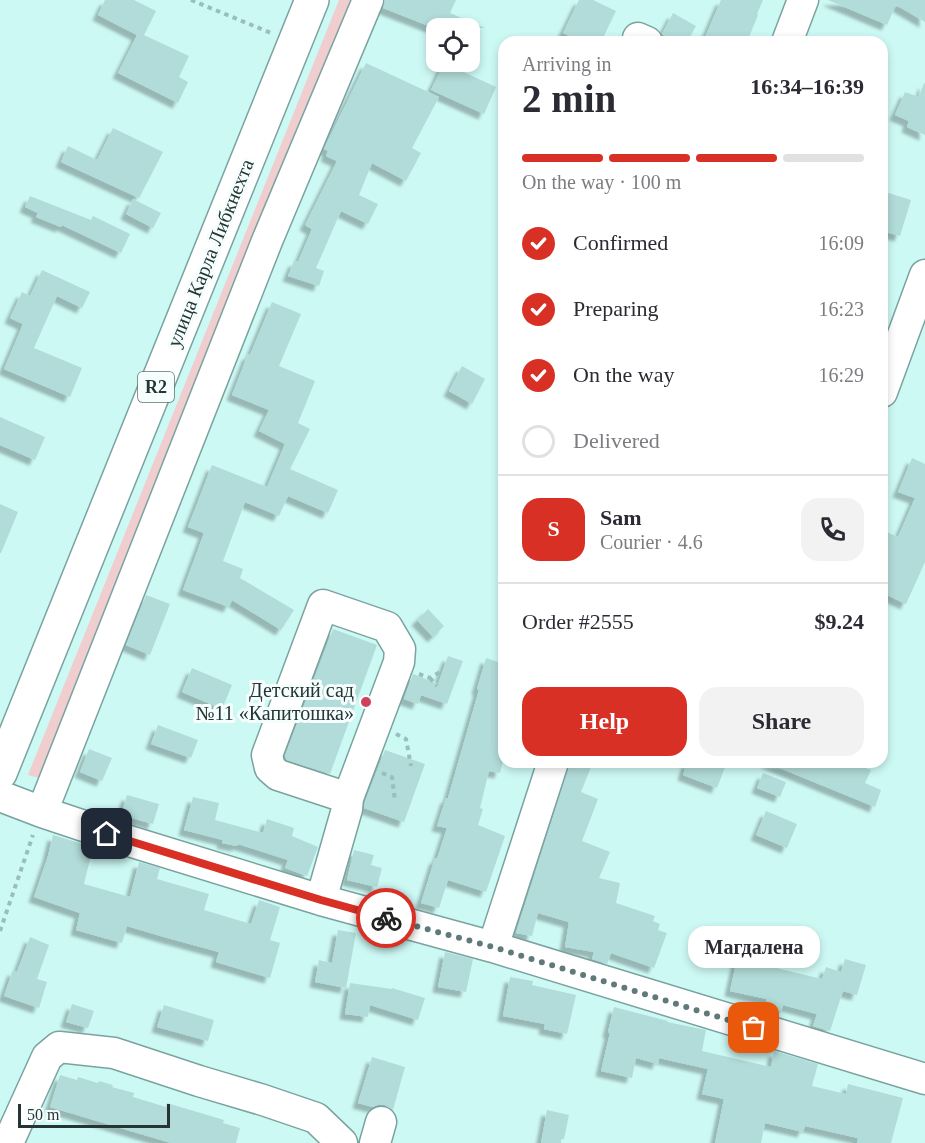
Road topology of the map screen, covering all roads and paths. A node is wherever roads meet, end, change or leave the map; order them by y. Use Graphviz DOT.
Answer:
graph roads {
  1 [pos="191,0"];
  2 [pos="312,0"];
  3 [pos="368,0"];
  4 [pos="803,0"];
  5 [pos="789,36"];
  6 [pos="295,43"];
  7 [pos="925,276"];
  8 [pos="894,323"];
  9 [pos="888,358"];
  10 [pos="430,678"];
  11 [pos="437,686"];
  12 [pos="551,768"];
  13 [pos="0,773"];
  14 [pos="0,796"];
  15 [pos="348,798"];
  16 [pos="42,812"];
  17 [pos="321,900"];
  18 [pos="0,931"];
  19 [pos="493,947"];
  20 [pos="925,1079"];
  21 [pos="8,1143"];
  22 [pos="342,1143"];
  1 -- 6 [label="path"];
  2 -- 6 [label="main road, улица Карла Либкнехта / R2"];
  3 -- 16 [label="street"];
  4 -- 5 [label="street"];
  6 -- 13 [label="main road, улица Карла Либкнехта / R2"];
  7 -- 8 [label="street"];
  8 -- 9 [label="street"];
  10 -- 11 [label="path"];
  12 -- 19 [label="street"];
  14 -- 16 [label="street"];
  15 -- 15 [label="street"];
  15 -- 17 [label="street"];
  16 -- 17 [label="street"];
  16 -- 18 [label="path"];
  17 -- 19 [label="street"];
  19 -- 20 [label="street"];
  21 -- 22 [label="street"];
}
